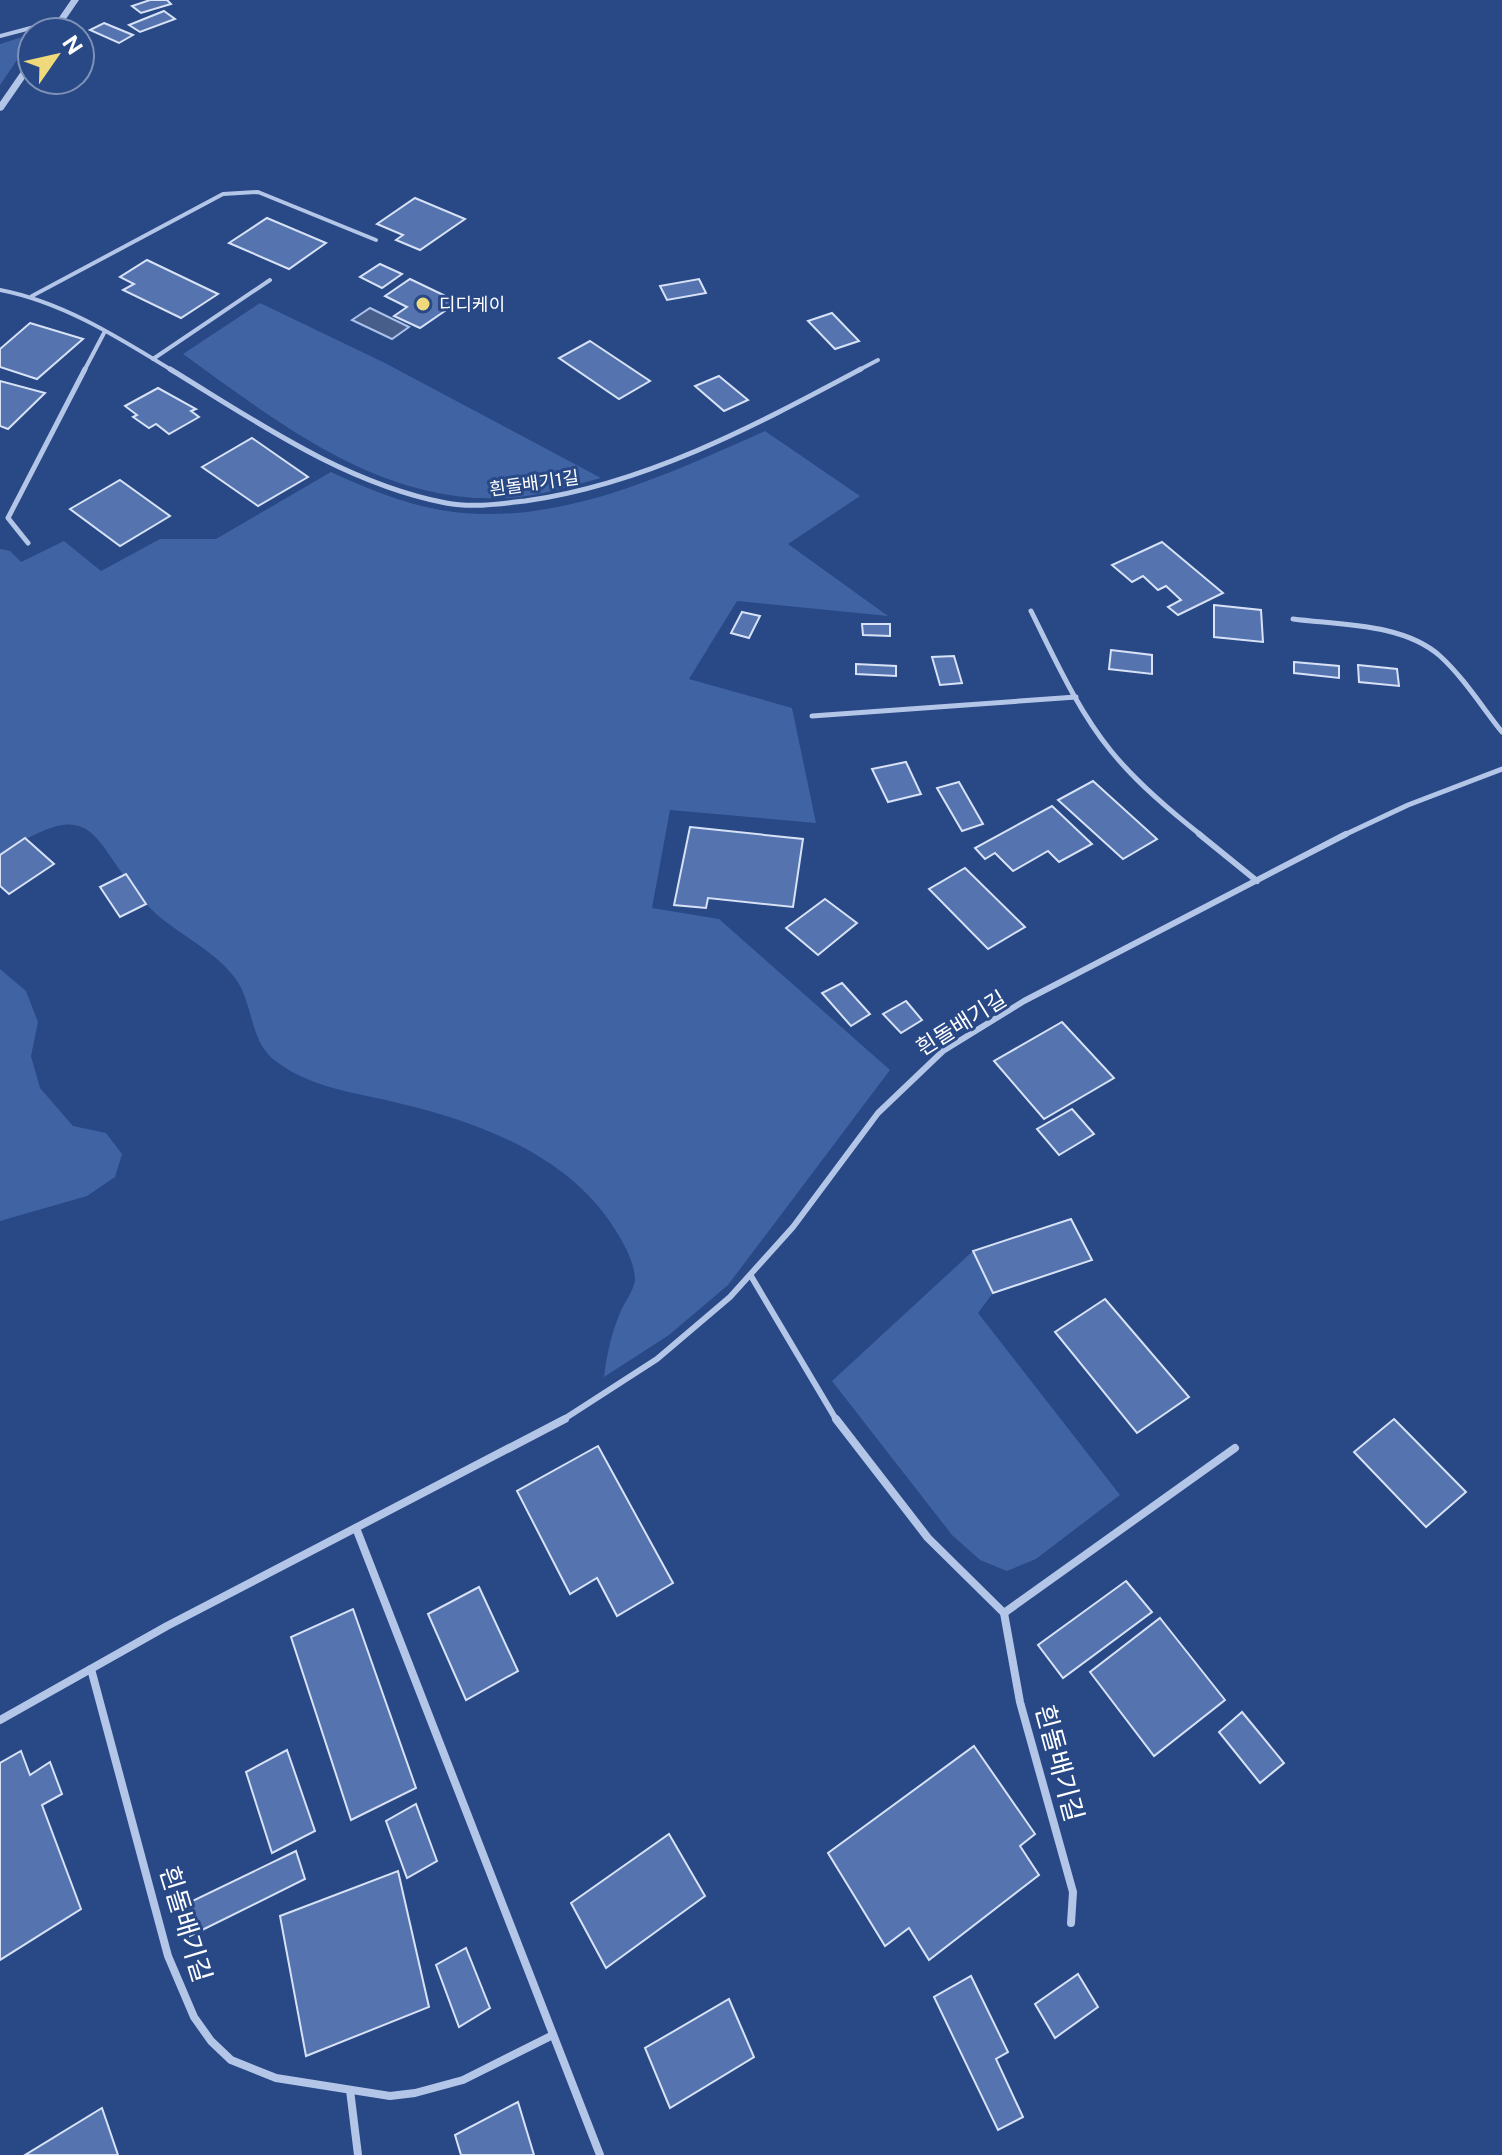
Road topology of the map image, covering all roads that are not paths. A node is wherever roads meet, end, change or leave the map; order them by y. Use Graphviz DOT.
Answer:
graph roads {
  1 [pos="16,85"];
  2 [pos="0,108"];
  3 [pos="376,240"];
  4 [pos="270,280"];
  5 [pos="0,290"];
  6 [pos="32,296"];
  7 [pos="104,333"];
  8 [pos="153,359"];
  9 [pos="878,360"];
  10 [pos="28,543"];
  11 [pos="1031,611"];
  12 [pos="1293,619"];
  13 [pos="1076,697"];
  14 [pos="812,716"];
  15 [pos="1502,732"];
  16 [pos="1502,769"];
  17 [pos="1257,881"];
  18 [pos="751,1276"];
  19 [pos="1235,1448"];
  20 [pos="356,1528"];
  21 [pos="1004,1613"];
  22 [pos="91,1669"];
  23 [pos="0,1720"];
  24 [pos="1071,1923"];
  25 [pos="553,2035"];
  26 [pos="350,2090"];
  27 [pos="358,2155"];
  28 [pos="600,2155"];
  1 -- 2 [label="street"];
  3 -- 6 [label="lane"];
  4 -- 8 [label="lane"];
  5 -- 6 [label="lane, 흰돌배기1길"];
  6 -- 7 [label="lane, 흰돌배기1길"];
  7 -- 8 [label="lane, 흰돌배기1길"];
  7 -- 10 [label="lane"];
  8 -- 9 [label="lane, 흰돌배기1길"];
  11 -- 13 [label="lane"];
  12 -- 15 [label="lane"];
  13 -- 14 [label="lane"];
  13 -- 17 [label="lane"];
  16 -- 17 [label="lane, 흰돌배기길"];
  17 -- 18 [label="lane, 흰돌배기길"];
  18 -- 20 [label="lane, 흰돌배기길"];
  18 -- 21 [label="lane"];
  19 -- 21 [label="lane"];
  20 -- 22 [label="lane, 흰돌배기길"];
  20 -- 25 [label="lane"];
  21 -- 24 [label="lane, 흰돌배기길"];
  22 -- 23 [label="lane, 흰돌배기길"];
  22 -- 26 [label="lane, 흰돌배기길"];
  25 -- 26 [label="lane, 흰돌배기길"];
  25 -- 28 [label="lane"];
  26 -- 27 [label="lane"];
}
